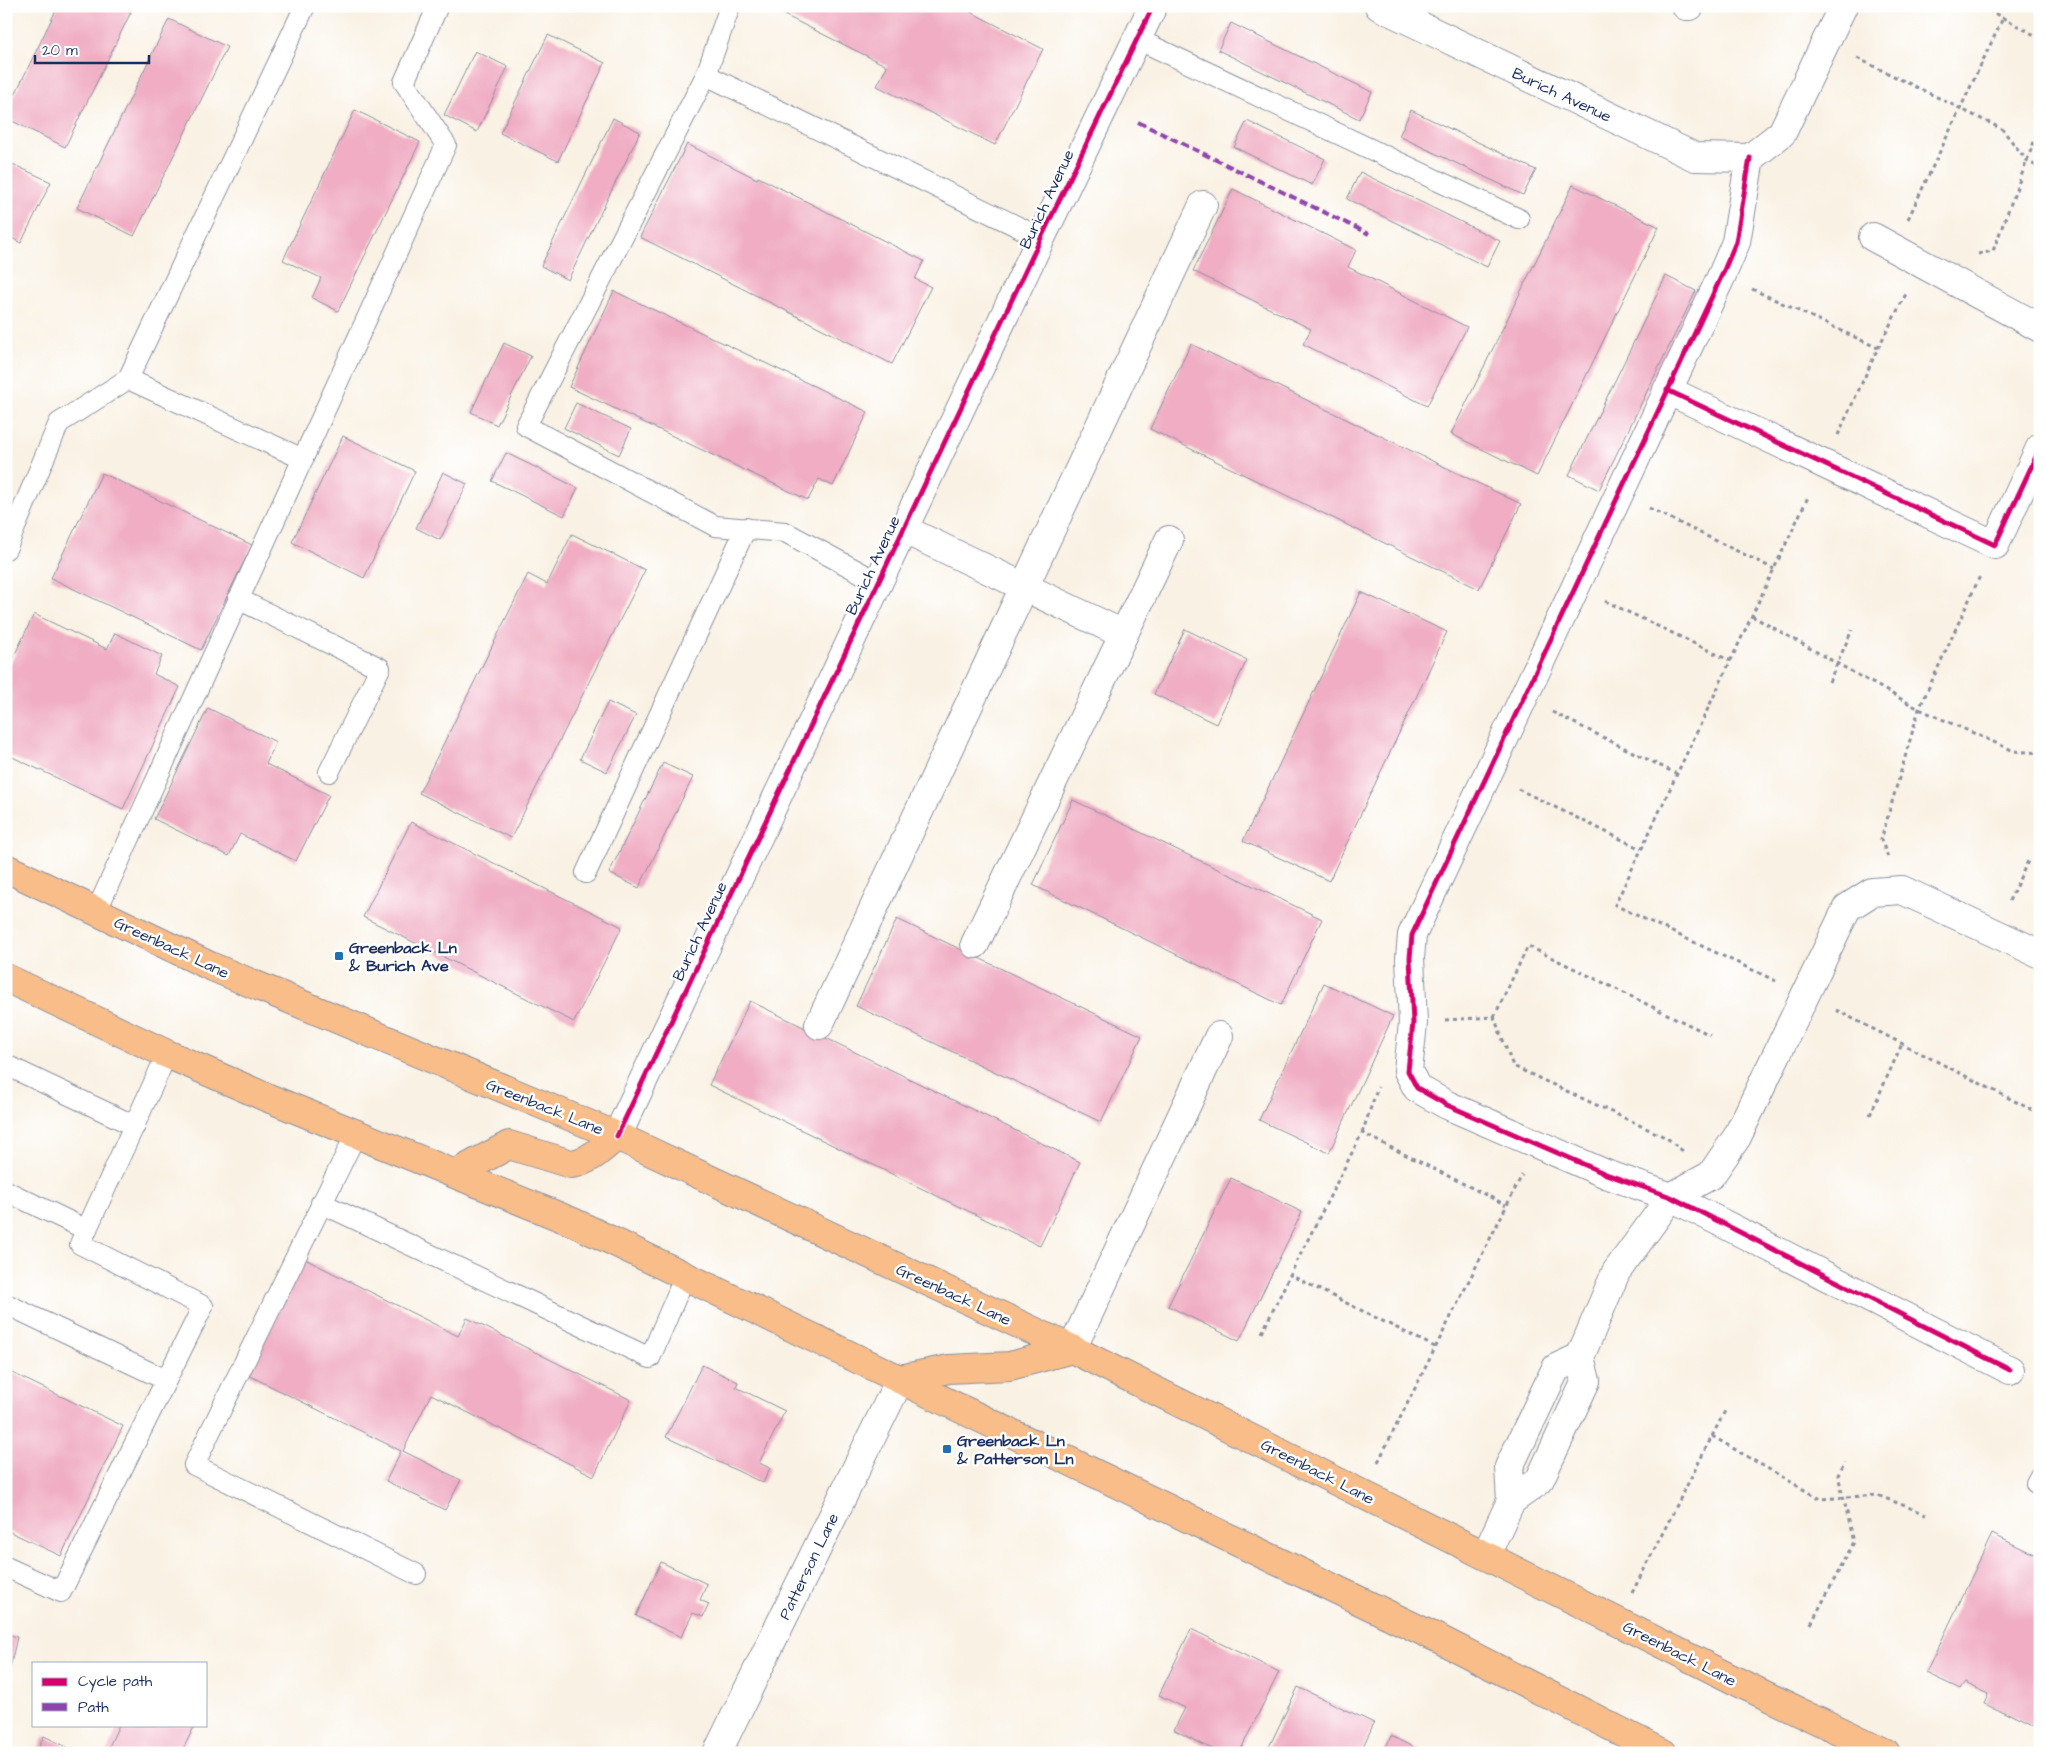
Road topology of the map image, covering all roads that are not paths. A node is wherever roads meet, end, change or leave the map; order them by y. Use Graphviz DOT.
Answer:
graph roads {
  1 [pos="305,6"];
  2 [pos="438,6"];
  3 [pos="730,6"];
  4 [pos="1153,6"];
  5 [pos="1379,6"];
  6 [pos="1686,6"];
  7 [pos="1690,6"];
  8 [pos="1843,6"];
  9 [pos="1137,39"];
  10 [pos="706,75"];
  11 [pos="1750,158"];
  12 [pos="1203,205"];
  13 [pos="1520,219"];
  14 [pos="1041,238"];
  15 [pos="1883,243"];
  16 [pos="2040,328"];
  17 [pos="128,379"];
  18 [pos="1667,390"];
  19 [pos="2040,448"];
  20 [pos="302,459"];
  21 [pos="746,528"];
  22 [pos="903,529"];
  23 [pos="1170,540"];
  24 [pos="6,549"];
  25 [pos="878,582"];
  26 [pos="1024,586"];
  27 [pos="238,600"];
  28 [pos="1123,634"];
  29 [pos="329,772"];
  30 [pos="586,873"];
  31 [pos="9,877"];
  32 [pos="96,912"];
  33 [pos="975,944"];
  34 [pos="2040,954"];
  35 [pos="6,978"];
  36 [pos="819,1025"];
  37 [pos="1219,1036"];
  38 [pos="167,1054"];
  39 [pos="6,1065"];
  40 [pos="135,1126"];
  41 [pos="356,1134"];
  42 [pos="616,1136"];
  43 [pos="455,1174"];
  44 [pos="6,1191"];
  45 [pos="1671,1197"];
  46 [pos="321,1203"];
  47 [pos="87,1230"];
  48 [pos="686,1276"];
  49 [pos="6,1304"];
  50 [pos="1072,1349"];
  51 [pos="2010,1370"];
  52 [pos="900,1379"];
  53 [pos="166,1380"];
  54 [pos="2040,1476"];
  55 [pos="2040,1485"];
  56 [pos="1486,1556"];
  57 [pos="6,1567"];
  58 [pos="416,1574"];
  59 [pos="717,1753"];
  60 [pos="1663,1753"];
  61 [pos="1886,1753"];
  1 -- 17 [label="lane"];
  2 -- 20 [label="lane"];
  3 -- 10 [label="lane"];
  4 -- 9 [label="street, Burich Avenue"];
  5 -- 11 [label="street, Burich Avenue"];
  6 -- 7 [label="street"];
  8 -- 11 [label="street"];
  9 -- 13 [label="lane"];
  9 -- 14 [label="street, Burich Avenue"];
  10 -- 14 [label="lane"];
  10 -- 21 [label="lane"];
  11 -- 18 [label="street"];
  12 -- 26 [label="street"];
  14 -- 22 [label="street, Burich Avenue"];
  15 -- 16 [label="street"];
  17 -- 20 [label="lane"];
  17 -- 24 [label="lane"];
  18 -- 19 [label="street"];
  18 -- 45 [label="street"];
  20 -- 27 [label="lane"];
  21 -- 25 [label="lane"];
  21 -- 30 [label="lane"];
  22 -- 25 [label="street, Burich Avenue"];
  22 -- 26 [label="street"];
  23 -- 28 [label="street"];
  25 -- 42 [label="street, Burich Avenue"];
  26 -- 28 [label="street"];
  26 -- 36 [label="street"];
  27 -- 29 [label="lane"];
  27 -- 32 [label="lane"];
  28 -- 33 [label="street"];
  31 -- 32 [label="main road, Greenback Lane"];
  32 -- 42 [label="main road, Greenback Lane"];
  34 -- 45 [label="street"];
  35 -- 38 [label="main road"];
  37 -- 50 [label="street"];
  38 -- 40 [label="lane"];
  38 -- 41 [label="main road"];
  39 -- 40 [label="lane"];
  40 -- 47 [label="lane"];
  41 -- 43 [label="main road"];
  41 -- 46 [label="lane"];
  42 -- 43 [label="main road"];
  42 -- 50 [label="main road, Greenback Lane"];
  43 -- 48 [label="main road"];
  44 -- 47 [label="lane"];
  45 -- 51 [label="street"];
  45 -- 56 [label="street"];
  46 -- 48 [label="lane"];
  46 -- 58 [label="lane"];
  47 -- 53 [label="lane"];
  48 -- 52 [label="main road"];
  49 -- 53 [label="lane"];
  50 -- 52 [label="main road"];
  50 -- 56 [label="main road, Greenback Lane"];
  52 -- 59 [label="street, Patterson Lane"];
  52 -- 60 [label="main road"];
  53 -- 57 [label="lane"];
  54 -- 55 [label="lane"];
  56 -- 61 [label="main road, Greenback Lane"];
}
